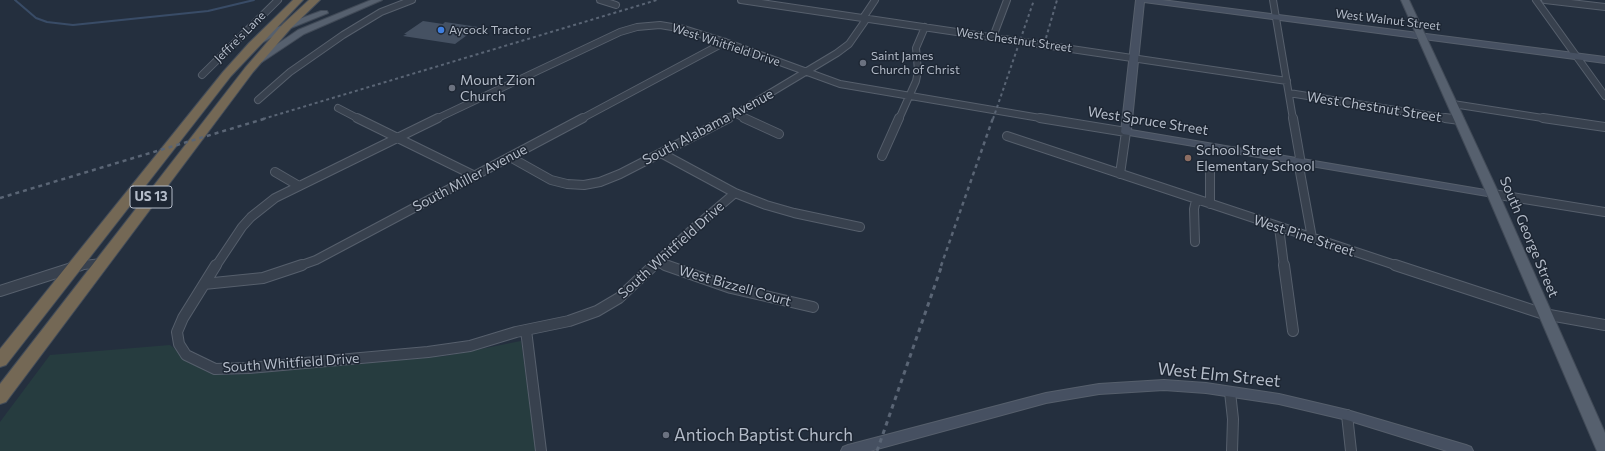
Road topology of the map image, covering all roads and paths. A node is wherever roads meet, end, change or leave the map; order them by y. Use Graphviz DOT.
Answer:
graph roads {
  1 [pos="278,0"];
  2 [pos="298,0"];
  3 [pos="315,0"];
  4 [pos="359,0"];
  5 [pos="378,0"];
  6 [pos="412,0"];
  7 [pos="600,0"];
  8 [pos="741,0"];
  9 [pos="875,0"];
  10 [pos="1007,0"];
  11 [pos="1140,0"];
  12 [pos="1145,0"];
  13 [pos="1273,0"];
  14 [pos="1405,0"];
  15 [pos="1536,0"];
  16 [pos="1545,0"];
  17 [pos="769,2"];
  18 [pos="616,5"];
  19 [pos="1605,7"];
  20 [pos="1276,17"];
  21 [pos="863,18"];
  22 [pos="644,25"];
  23 [pos="287,26"];
  24 [pos="925,27"];
  25 [pos="1422,36"];
  26 [pos="993,37"];
  27 [pos="725,42"];
  28 [pos="253,45"];
  29 [pos="1576,56"];
  30 [pos="1134,58"];
  31 [pos="1605,60"];
  32 [pos="254,63"];
  33 [pos="806,72"];
  34 [pos="202,75"];
  35 [pos="1287,81"];
  36 [pos="1289,93"];
  37 [pos="911,96"];
  38 [pos="1605,96"];
  39 [pos="258,100"];
  40 [pos="1453,104"];
  41 [pos="338,108"];
  42 [pos="736,114"];
  43 [pos="1460,120"];
  44 [pos="1605,127"];
  45 [pos="1126,132"];
  46 [pos="779,134"];
  47 [pos="1007,136"];
  48 [pos="397,137"];
  49 [pos="661,153"];
  50 [pos="882,156"];
  51 [pos="510,157"];
  52 [pos="1298,161"];
  53 [pos="1210,170"];
  54 [pos="275,172"];
  55 [pos="1120,174"];
  56 [pos="473,175"];
  57 [pos="299,186"];
  58 [pos="735,193"];
  59 [pos="1493,194"];
  60 [pos="1196,200"];
  61 [pos="1210,204"];
  62 [pos="1605,212"];
  63 [pos="860,227"];
  64 [pos="1279,227"];
  65 [pos="1312,238"];
  66 [pos="1195,242"];
  67 [pos="102,263"];
  68 [pos="658,263"];
  69 [pos="76,266"];
  70 [pos="204,284"];
  71 [pos="0,291"];
  72 [pos="813,307"];
  73 [pos="1544,314"];
  74 [pos="1605,326"];
  75 [pos="526,330"];
  76 [pos="1293,330"];
  77 [pos="0,361"];
  78 [pos="1230,392"];
  79 [pos="0,397"];
  80 [pos="1347,415"];
  81 [pos="541,451"];
  82 [pos="848,451"];
  83 [pos="1232,451"];
  84 [pos="1351,451"];
  85 [pos="1466,451"];
  86 [pos="1605,451"];
  1 -- 34 [label="street, Jeffre's Lane"];
  2 -- 28 [label="highway"];
  3 -- 23 [label="highway"];
  4 -- 23 [label="main road, US 13"];
  5 -- 32 [label="main road, US 13"];
  6 -- 39 [label="street"];
  7 -- 18 [label="street"];
  8 -- 17 [label="street, West Chestnut Street"];
  9 -- 21 [label="street, South Alabama Avenue"];
  10 -- 26 [label="street"];
  11 -- 30 [label="street"];
  12 -- 20 [label="street, West Walnut Street"];
  13 -- 20 [label="street"];
  14 -- 25 [label="main road, South George Street"];
  15 -- 29 [label="street"];
  16 -- 19 [label="street"];
  17 -- 21 [label="street, West Chestnut Street"];
  20 -- 25 [label="street, West Walnut Street"];
  20 -- 35 [label="street"];
  21 -- 24 [label="street, West Chestnut Street"];
  21 -- 33 [label="street, South Alabama Avenue"];
  22 -- 27 [label="street, West Whitfield Drive"];
  22 -- 48 [label="street, South Whitfield Drive"];
  23 -- 28 [label="main road, US 13"];
  23 -- 32 [label="highway"];
  24 -- 26 [label="street, West Chestnut Street"];
  24 -- 37 [label="street"];
  25 -- 29 [label="street, West Walnut Street"];
  25 -- 40 [label="main road, South George Street"];
  26 -- 30 [label="street, West Chestnut Street"];
  27 -- 33 [label="street, West Whitfield Drive"];
  27 -- 51 [label="street, South Miller Avenue"];
  28 -- 69 [label="highway, US 13"];
  29 -- 31 [label="street, West Walnut Street"];
  29 -- 38 [label="street"];
  30 -- 35 [label="street, West Chestnut Street"];
  30 -- 45 [label="street"];
  32 -- 67 [label="highway, US 13"];
  33 -- 37 [label="street, West Spruce Street"];
  33 -- 42 [label="street, South Alabama Avenue"];
  35 -- 36 [label="street"];
  36 -- 43 [label="street, West Chestnut Street"];
  36 -- 52 [label="street"];
  37 -- 45 [label="street, West Spruce Street"];
  37 -- 50 [label="street"];
  40 -- 43 [label="main road, South George Street"];
  40 -- 44 [label="street, West Chestnut Street"];
  41 -- 48 [label="street"];
  42 -- 46 [label="street"];
  42 -- 49 [label="street, South Alabama Avenue"];
  43 -- 59 [label="main road, South George Street"];
  45 -- 52 [label="street, West Spruce Street"];
  45 -- 55 [label="street"];
  47 -- 55 [label="street, West Pine Street"];
  48 -- 56 [label="street"];
  48 -- 57 [label="street, South Whitfield Drive"];
  49 -- 51 [label="street, South Alabama Avenue"];
  49 -- 58 [label="street"];
  51 -- 56 [label="street, South Miller Avenue"];
  52 -- 59 [label="street, West Spruce Street"];
  52 -- 65 [label="street"];
  53 -- 61 [label="street"];
  54 -- 57 [label="street"];
  55 -- 60 [label="street, West Pine Street"];
  56 -- 70 [label="street, South Miller Avenue"];
  57 -- 70 [label="street, South Whitfield Drive"];
  58 -- 63 [label="street"];
  58 -- 68 [label="street, South Whitfield Drive"];
  59 -- 62 [label="street, West Spruce Street"];
  59 -- 73 [label="main road, South George Street"];
  60 -- 61 [label="street, West Pine Street"];
  60 -- 66 [label="street"];
  61 -- 64 [label="street, West Pine Street"];
  64 -- 65 [label="street, West Pine Street"];
  64 -- 76 [label="street"];
  65 -- 73 [label="street, West Pine Street"];
  67 -- 69 [label="street"];
  67 -- 79 [label="highway, US 13"];
  68 -- 72 [label="street, West Bizzell Court"];
  68 -- 75 [label="street, South Whitfield Drive"];
  69 -- 71 [label="street"];
  69 -- 77 [label="highway, US 13"];
  70 -- 75 [label="street, South Whitfield Drive"];
  73 -- 74 [label="street, West Pine Street"];
  73 -- 86 [label="main road, South George Street"];
  75 -- 81 [label="street"];
  78 -- 80 [label="street, West Elm Street"];
  78 -- 82 [label="street, West Elm Street"];
  78 -- 83 [label="street"];
  80 -- 84 [label="street"];
  80 -- 85 [label="street, West Elm Street"];
}
